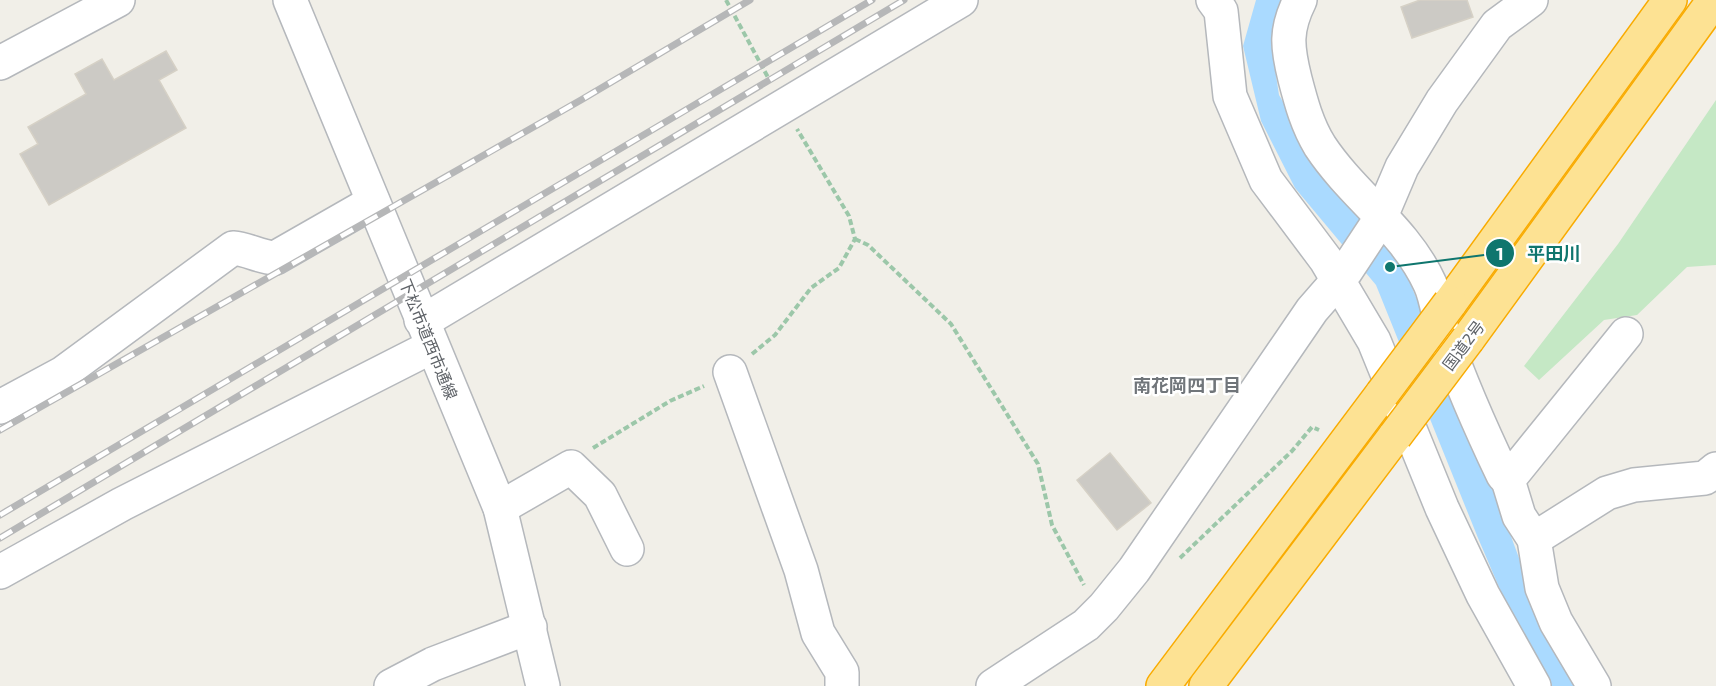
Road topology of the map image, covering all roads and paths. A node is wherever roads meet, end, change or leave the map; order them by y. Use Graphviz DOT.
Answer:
graph roads {
  1 [pos="118,0"];
  2 [pos="290,0"];
  3 [pos="726,0"];
  4 [pos="961,0"];
  5 [pos="1213,0"];
  6 [pos="1300,0"];
  7 [pos="1531,0"];
  8 [pos="1670,0"];
  9 [pos="1714,0"];
  10 [pos="0,63"];
  11 [pos="784,106"];
  12 [pos="373,202"];
  13 [pos="1381,218"];
  14 [pos="855,239"];
  15 [pos="1342,276"];
  16 [pos="426,333"];
  17 [pos="1626,334"];
  18 [pos="730,372"];
  19 [pos="0,407"];
  20 [pos="1346,442"];
  21 [pos="571,467"];
  22 [pos="1716,469"];
  23 [pos="1508,480"];
  24 [pos="500,508"];
  25 [pos="1534,539"];
  26 [pos="627,549"];
  27 [pos="1174,563"];
  28 [pos="0,572"];
  29 [pos="1104,608"];
  30 [pos="530,627"];
  31 [pos="391,686"];
  32 [pos="543,686"];
  33 [pos="842,686"];
  34 [pos="993,686"];
  35 [pos="1163,686"];
  36 [pos="1206,686"];
  37 [pos="1534,686"];
  38 [pos="1594,686"];
  1 -- 10 [label="street"];
  2 -- 12 [label="street, 下松市道西市通線"];
  3 -- 11 [label="path"];
  4 -- 11 [label="street"];
  5 -- 15 [label="street"];
  6 -- 13 [label="street"];
  7 -- 13 [label="street"];
  8 -- 20 [label="highway, bridge"];
  9 -- 36 [label="highway, 国道2号, bridge"];
  11 -- 14 [label="path"];
  11 -- 16 [label="street"];
  12 -- 16 [label="street, 下松市道西市通線"];
  12 -- 19 [label="street"];
  13 -- 15 [label="street"];
  13 -- 23 [label="street"];
  14 -- 18 [label="path"];
  14 -- 29 [label="path"];
  15 -- 29 [label="street"];
  15 -- 37 [label="street"];
  16 -- 24 [label="street, 下松市道西市通線"];
  16 -- 28 [label="street"];
  17 -- 23 [label="street"];
  18 -- 21 [label="path"];
  18 -- 33 [label="street"];
  20 -- 27 [label="path"];
  20 -- 35 [label="highway"];
  21 -- 24 [label="street"];
  21 -- 26 [label="street"];
  22 -- 25 [label="street"];
  23 -- 25 [label="street"];
  24 -- 30 [label="street, 下松市道西市通線"];
  25 -- 38 [label="street"];
  29 -- 34 [label="street"];
  30 -- 31 [label="street"];
  30 -- 32 [label="street, 下松市道西市通線"];
}
